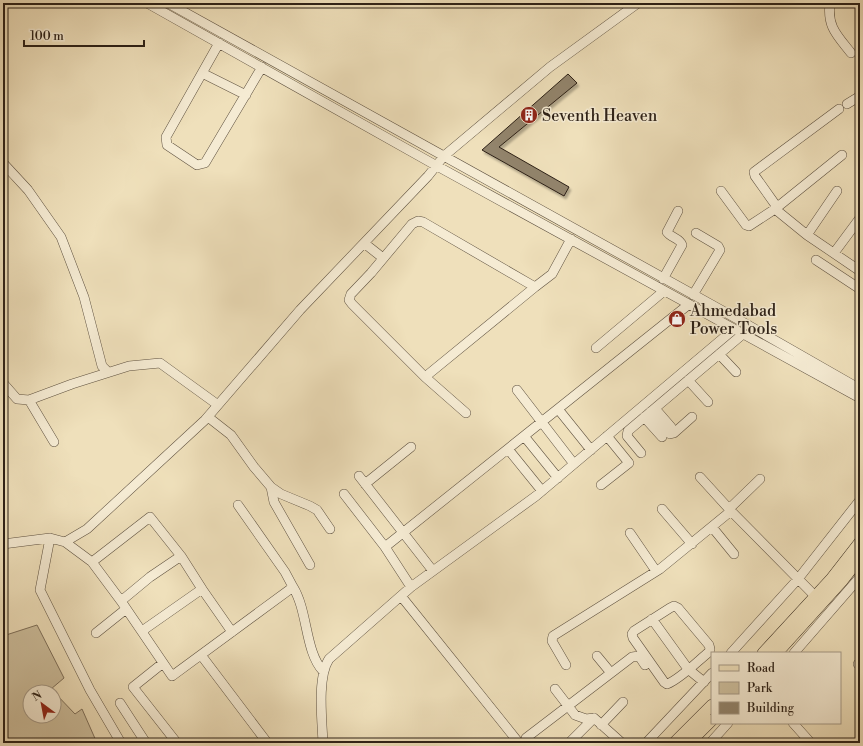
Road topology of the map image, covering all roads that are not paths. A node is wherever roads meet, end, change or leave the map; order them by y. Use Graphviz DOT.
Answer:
graph roads {
  1 [pos="147,3"];
  2 [pos="168,3"];
  3 [pos="638,3"];
  4 [pos="830,3"];
  5 [pos="219,43"];
  6 [pos="851,53"];
  7 [pos="262,67"];
  8 [pos="202,73"];
  9 [pos="246,96"];
  10 [pos="860,96"];
  11 [pos="847,104"];
  12 [pos="839,109"];
  13 [pos="842,155"];
  14 [pos="444,156"];
  15 [pos="3,163"];
  16 [pos="436,166"];
  17 [pos="721,191"];
  18 [pos="838,191"];
  19 [pos="776,208"];
  20 [pos="678,211"];
  21 [pos="860,218"];
  22 [pos="696,233"];
  23 [pos="807,235"];
  24 [pos="571,239"];
  25 [pos="364,243"];
  26 [pos="834,254"];
  27 [pos="384,258"];
  28 [pos="816,260"];
  29 [pos="859,270"];
  30 [pos="663,279"];
  31 [pos="849,282"];
  32 [pos="535,287"];
  33 [pos="860,289"];
  34 [pos="664,291"];
  35 [pos="693,295"];
  36 [pos="688,305"];
  37 [pos="734,329"];
  38 [pos="743,334"];
  39 [pos="596,348"];
  40 [pos="719,354"];
  41 [pos="108,372"];
  42 [pos="736,372"];
  43 [pos="425,377"];
  44 [pos="688,380"];
  45 [pos="3,383"];
  46 [pos="860,389"];
  47 [pos="517,390"];
  48 [pos="860,398"];
  49 [pos="29,400"];
  50 [pos="708,402"];
  51 [pos="218,405"];
  52 [pos="558,409"];
  53 [pos="650,412"];
  54 [pos="466,413"];
  55 [pos="208,417"];
  56 [pos="692,417"];
  57 [pos="541,422"];
  58 [pos="671,427"];
  59 [pos="524,436"];
  60 [pos="607,436"];
  61 [pos="662,437"];
  62 [pos="54,442"];
  63 [pos="411,447"];
  64 [pos="508,449"];
  65 [pos="591,450"];
  66 [pos="641,453"];
  67 [pos="574,464"];
  68 [pos="359,476"];
  69 [pos="700,477"];
  70 [pos="558,478"];
  71 [pos="760,479"];
  72 [pos="365,484"];
  73 [pos="601,485"];
  74 [pos="271,487"];
  75 [pos="542,491"];
  76 [pos="344,494"];
  77 [pos="860,500"];
  78 [pos="238,505"];
  79 [pos="662,509"];
  80 [pos="730,510"];
  81 [pos="712,528"];
  82 [pos="330,529"];
  83 [pos="404,533"];
  84 [pos="630,533"];
  85 [pos="50,538"];
  86 [pos="65,542"];
  87 [pos="860,542"];
  88 [pos="3,544"];
  89 [pos="692,544"];
  90 [pos="385,547"];
  91 [pos="734,554"];
  92 [pos="181,556"];
  93 [pos="860,558"];
  94 [pos="92,562"];
  95 [pos="310,565"];
  96 [pos="433,571"];
  97 [pos="656,571"];
  98 [pos="860,577"];
  99 [pos="798,578"];
  100 [pos="293,587"];
  101 [pos="411,587"];
  102 [pos="202,589"];
  103 [pos="401,596"];
  104 [pos="816,596"];
  105 [pos="120,601"];
  106 [pos="126,610"];
  107 [pos="652,619"];
  108 [pos="142,631"];
  109 [pos="232,632"];
  110 [pos="96,633"];
  111 [pos="732,652"];
  112 [pos="764,652"];
  113 [pos="778,652"];
  114 [pos="795,652"];
  115 [pos="201,655"];
  116 [pos="597,656"];
  117 [pos="163,663"];
  118 [pos="566,666"];
  119 [pos="688,669"];
  120 [pos="323,671"];
  121 [pos="611,673"];
  122 [pos="652,674"];
  123 [pos="711,674"];
  124 [pos="704,682"];
  125 [pos="555,689"];
  126 [pos="623,702"];
  127 [pos="120,703"];
  128 [pos="711,705"];
  129 [pos="568,706"];
  130 [pos="711,721"];
  131 [pos="598,722"];
  132 [pos="727,724"];
  133 [pos="794,724"];
  134 [pos="266,741"];
  135 [pos="523,741"];
  136 [pos="121,743"];
  137 [pos="146,743"];
  138 [pos="178,743"];
  139 [pos="323,743"];
  140 [pos="569,743"];
  141 [pos="622,743"];
  142 [pos="646,743"];
  143 [pos="674,743"];
  144 [pos="689,743"];
  145 [pos="710,743"];
  146 [pos="811,743"];
  1 -- 5 [label="street"];
  2 -- 14 [label="street"];
  3 -- 14 [label="street"];
  4 -- 6 [label="street"];
  5 -- 7 [label="street"];
  5 -- 8 [label="street"];
  7 -- 9 [label="street"];
  7 -- 16 [label="street"];
  8 -- 9 [label="street"];
  8 -- 9 [label="street"];
  10 -- 11 [label="street"];
  12 -- 19 [label="street"];
  13 -- 19 [label="street"];
  14 -- 16 [label="street"];
  14 -- 30 [label="street"];
  15 -- 41 [label="street"];
  16 -- 24 [label="street"];
  16 -- 25 [label="street"];
  17 -- 19 [label="street"];
  18 -- 23 [label="street"];
  19 -- 23 [label="street"];
  20 -- 30 [label="street"];
  21 -- 26 [label="street"];
  22 -- 35 [label="street"];
  23 -- 26 [label="street"];
  24 -- 32 [label="street"];
  24 -- 34 [label="street"];
  25 -- 27 [label="street"];
  25 -- 51 [label="street"];
  26 -- 29 [label="street"];
  27 -- 32 [label="street"];
  27 -- 43 [label="street"];
  28 -- 31 [label="street"];
  29 -- 31 [label="street"];
  30 -- 35 [label="street"];
  31 -- 33 [label="street"];
  32 -- 43 [label="street"];
  34 -- 36 [label="street"];
  34 -- 39 [label="street"];
  35 -- 46 [label="street"];
  36 -- 37 [label="street"];
  36 -- 52 [label="street"];
  37 -- 38 [label="street"];
  37 -- 60 [label="street"];
  38 -- 40 [label="street"];
  38 -- 48 [label="street"];
  40 -- 42 [label="street"];
  40 -- 44 [label="street"];
  41 -- 49 [label="street"];
  41 -- 51 [label="street"];
  43 -- 54 [label="street"];
  44 -- 50 [label="street"];
  44 -- 53 [label="street"];
  45 -- 49 [label="street"];
  47 -- 57 [label="street"];
  49 -- 62 [label="street"];
  51 -- 55 [label="street"];
  52 -- 57 [label="street"];
  52 -- 65 [label="street"];
  53 -- 56 [label="street"];
  53 -- 58 [label="street"];
  53 -- 61 [label="street"];
  53 -- 66 [label="street"];
  55 -- 74 [label="street"];
  55 -- 86 [label="street"];
  57 -- 59 [label="street"];
  57 -- 67 [label="street"];
  59 -- 64 [label="street"];
  59 -- 70 [label="street"];
  60 -- 65 [label="street"];
  60 -- 73 [label="street"];
  63 -- 72 [label="street"];
  64 -- 75 [label="street"];
  64 -- 83 [label="street"];
  65 -- 67 [label="street"];
  67 -- 70 [label="street"];
  68 -- 72 [label="street"];
  69 -- 80 [label="street"];
  70 -- 75 [label="street"];
  71 -- 80 [label="street"];
  72 -- 83 [label="street"];
  74 -- 82 [label="street"];
  74 -- 95 [label="street"];
  75 -- 96 [label="street"];
  76 -- 90 [label="street"];
  77 -- 99 [label="street"];
  78 -- 100 [label="street"];
  79 -- 89 [label="street"];
  80 -- 81 [label="street"];
  80 -- 99 [label="street"];
  81 -- 89 [label="street"];
  81 -- 91 [label="street"];
  83 -- 90 [label="street"];
  83 -- 96 [label="street"];
  84 -- 97 [label="street"];
  85 -- 86 [label="street"];
  85 -- 88 [label="street"];
  85 -- 136 [label="street"];
  86 -- 94 [label="street"];
  87 -- 104 [label="main road"];
  89 -- 97 [label="street"];
  90 -- 101 [label="street"];
  92 -- 94 [label="street"];
  92 -- 102 [label="street"];
  92 -- 105 [label="street"];
  93 -- 113 [label="main road"];
  94 -- 105 [label="street"];
  96 -- 101 [label="street"];
  97 -- 118 [label="street"];
  98 -- 114 [label="street"];
  99 -- 104 [label="street"];
  99 -- 111 [label="street"];
  100 -- 109 [label="street"];
  100 -- 120 [label="street"];
  101 -- 103 [label="street"];
  102 -- 108 [label="street"];
  102 -- 109 [label="street"];
  103 -- 120 [label="street"];
  103 -- 135 [label="street"];
  104 -- 112 [label="main road"];
  105 -- 106 [label="street"];
  106 -- 108 [label="street"];
  106 -- 110 [label="street"];
  107 -- 119 [label="street"];
  107 -- 119 [label="street"];
  107 -- 119 [label="street"];
  108 -- 117 [label="street"];
  109 -- 115 [label="street"];
  115 -- 117 [label="street"];
  115 -- 134 [label="street"];
  116 -- 121 [label="street"];
  117 -- 138 [label="street"];
  119 -- 124 [label="street"];
  120 -- 139 [label="street"];
  121 -- 122 [label="street"];
  121 -- 129 [label="street"];
  123 -- 124 [label="street"];
  124 -- 142 [label="street"];
  125 -- 129 [label="street"];
  126 -- 131 [label="street"];
  127 -- 137 [label="street"];
  128 -- 143 [label="main road"];
  129 -- 131 [label="street"];
  129 -- 135 [label="street"];
  130 -- 144 [label="main road"];
  131 -- 140 [label="street"];
  131 -- 141 [label="street"];
  132 -- 145 [label="street"];
  133 -- 146 [label="street"];
}
